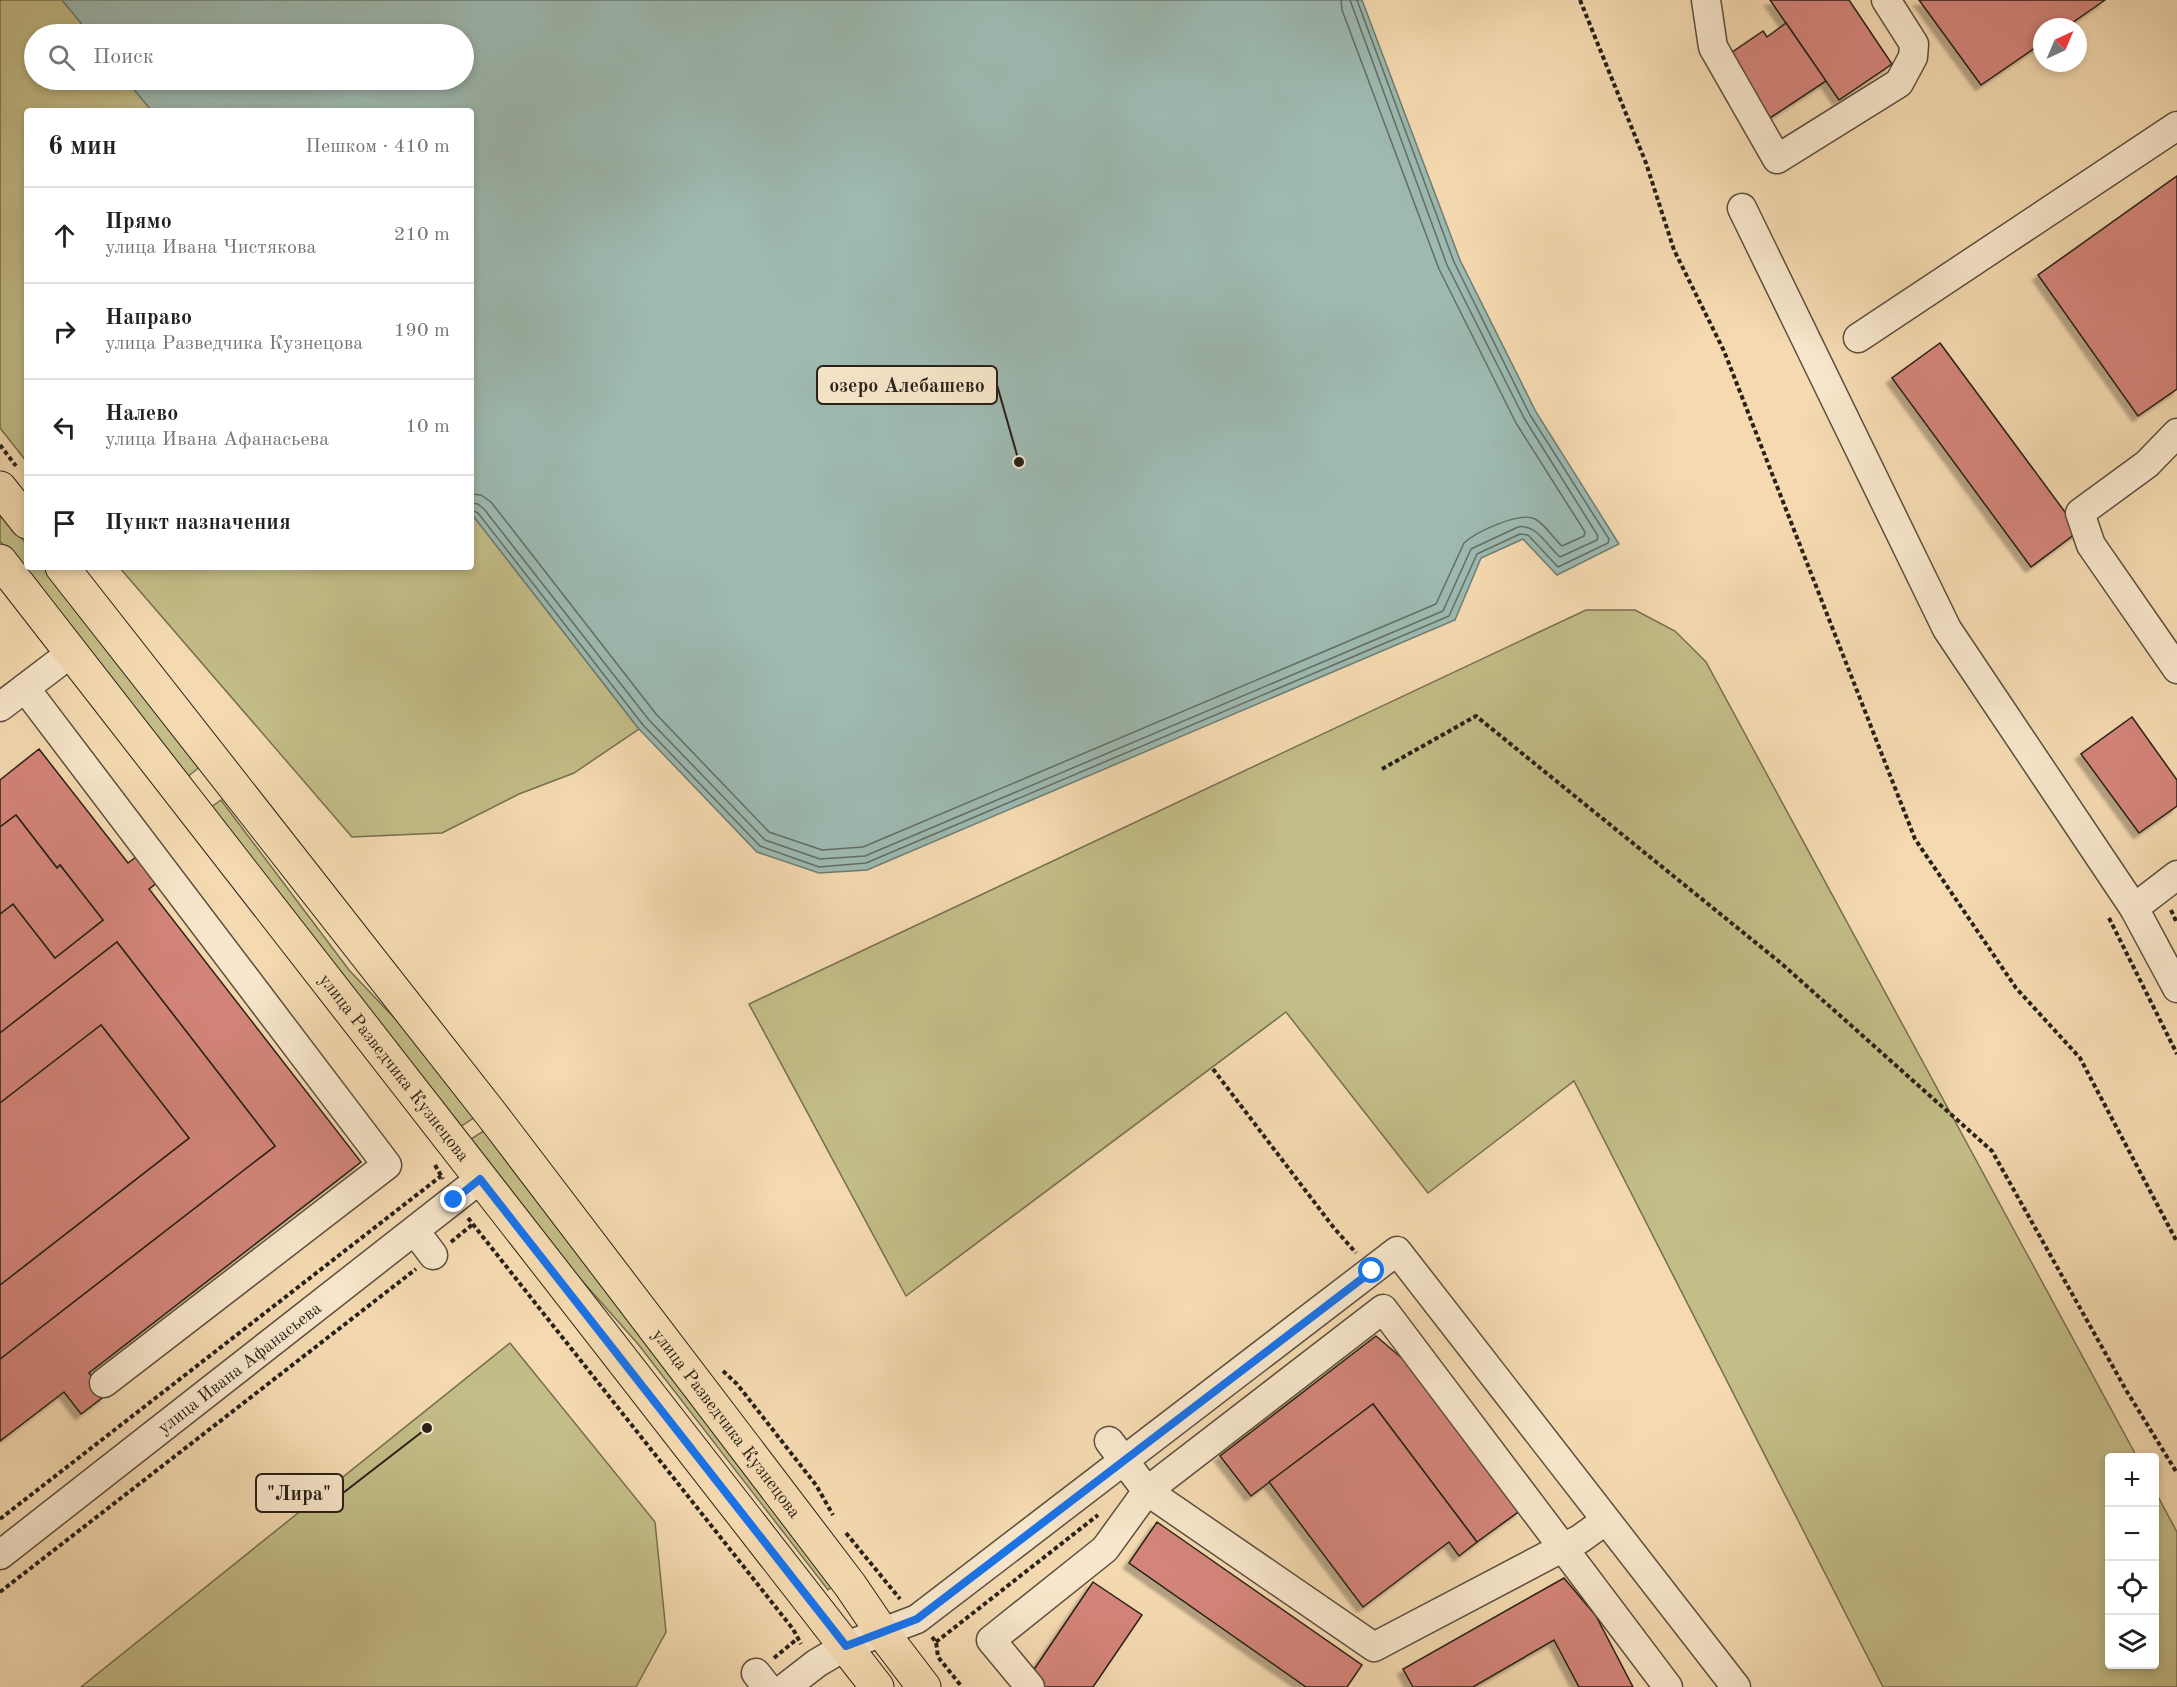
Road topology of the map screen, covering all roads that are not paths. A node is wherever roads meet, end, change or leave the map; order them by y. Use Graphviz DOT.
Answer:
graph roads {
  1 [pos="1706,0"];
  2 [pos="1886,0"];
  3 [pos="2177,126"];
  4 [pos="1742,208"];
  5 [pos="1858,338"];
  6 [pos="2177,433"];
  7 [pos="0,488"];
  8 [pos="24,518"];
  9 [pos="0,561"];
  10 [pos="64,570"];
  11 [pos="71,653"];
  12 [pos="2177,669"];
  13 [pos="25,688"];
  14 [pos="0,707"];
  15 [pos="242,797"];
  16 [pos="206,826"];
  17 [pos="2177,875"];
  18 [pos="2121,912"];
  19 [pos="2177,988"];
  20 [pos="480,1179"];
  21 [pos="415,1232"];
  22 [pos="433,1256"];
  23 [pos="104,1383"];
  24 [pos="1117,1451"];
  25 [pos="1147,1491"];
  26 [pos="1605,1521"];
  27 [pos="1562,1548"];
  28 [pos="0,1555"];
  29 [pos="882,1632"];
  30 [pos="846,1646"];
  31 [pos="786,1687"];
  32 [pos="877,1687"];
  33 [pos="924,1687"];
  34 [pos="1030,1687"];
  35 [pos="1668,1687"];
  36 [pos="1736,1687"];
  1 -- 2 [label="street"];
  3 -- 5 [label="street"];
  4 -- 18 [label="street"];
  6 -- 12 [label="street"];
  7 -- 8 [label="main road"];
  9 -- 11 [label="main road, улица Разведчика Кузнецова"];
  10 -- 15 [label="main road, улица Разведчика Кузнецова"];
  11 -- 13 [label="street"];
  11 -- 16 [label="main road, улица Разведчика Кузнецова"];
  13 -- 14 [label="street"];
  13 -- 23 [label="street"];
  15 -- 16 [label="main road"];
  15 -- 29 [label="main road, улица Разведчика Кузнецова"];
  16 -- 20 [label="main road, улица Разведчика Кузнецова"];
  17 -- 18 [label="street"];
  18 -- 19 [label="street"];
  20 -- 21 [label="street, улица Ивана Афанасьева"];
  20 -- 30 [label="main road, улица Разведчика Кузнецова"];
  21 -- 22 [label="street"];
  21 -- 28 [label="street, улица Ивана Афанасьева"];
  24 -- 25 [label="street"];
  24 -- 26 [label="street"];
  24 -- 29 [label="street"];
  25 -- 27 [label="street"];
  25 -- 27 [label="street"];
  25 -- 34 [label="street"];
  26 -- 27 [label="street"];
  26 -- 36 [label="street"];
  27 -- 35 [label="street"];
  29 -- 30 [label="street"];
  29 -- 33 [label="main road, улица Разведчика Кузнецова"];
  30 -- 31 [label="street"];
  30 -- 32 [label="main road, улица Разведчика Кузнецова"];
}
